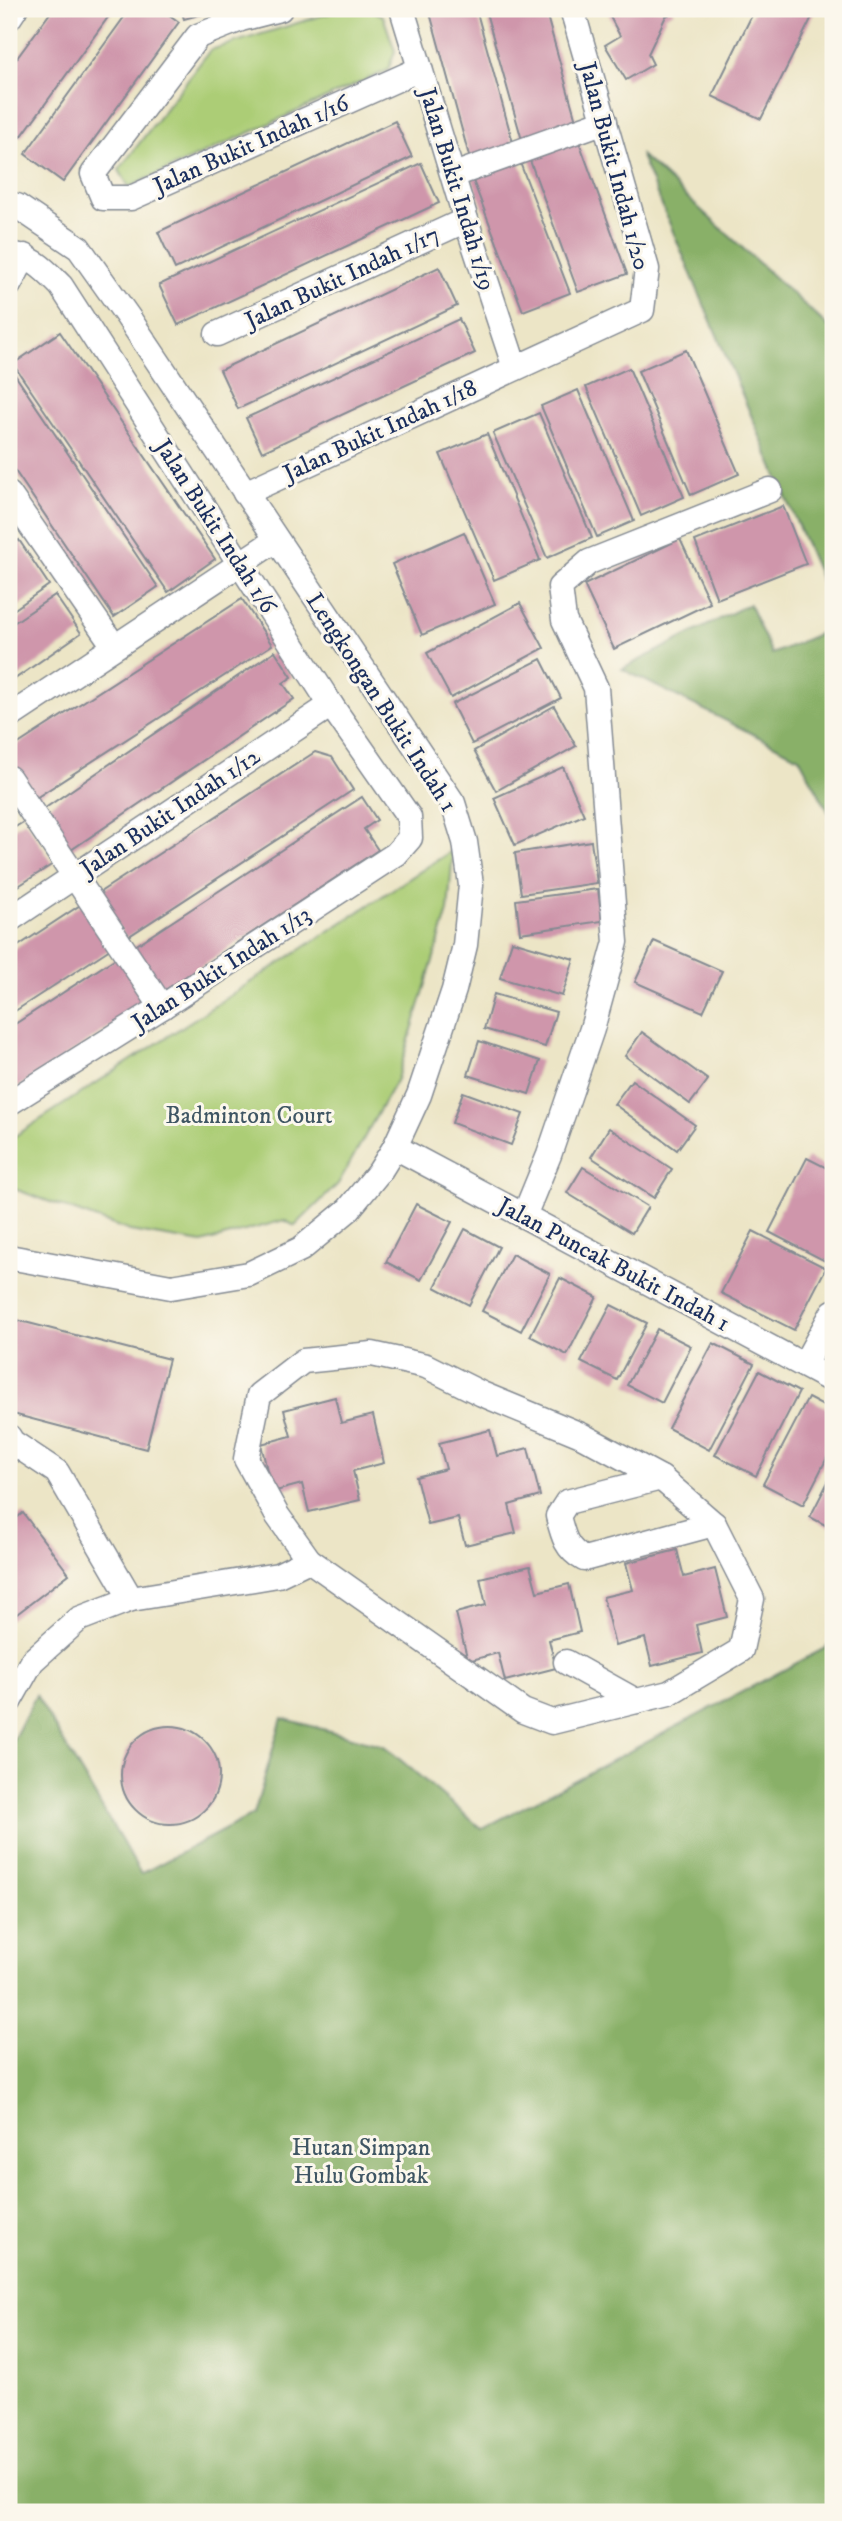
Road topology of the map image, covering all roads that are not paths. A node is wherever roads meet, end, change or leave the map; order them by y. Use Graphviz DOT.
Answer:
graph roads {
  1 [pos="15,9"];
  2 [pos="280,9"];
  3 [pos="402,9"];
  4 [pos="572,9"];
  5 [pos="240,14"];
  6 [pos="9,18"];
  7 [pos="420,69"];
  8 [pos="605,121"];
  9 [pos="454,175"];
  10 [pos="9,204"];
  11 [pos="466,220"];
  12 [pos="17,255"];
  13 [pos="9,285"];
  14 [pos="217,334"];
  15 [pos="515,368"];
  16 [pos="770,491"];
  17 [pos="246,493"];
  18 [pos="13,508"];
  19 [pos="276,540"];
  20 [pos="241,564"];
  21 [pos="114,646"];
  22 [pos="331,705"];
  23 [pos="9,718"];
  24 [pos="9,778"];
  25 [pos="409,817"];
  26 [pos="74,876"];
  27 [pos="9,920"];
  28 [pos="162,1007"];
  29 [pos="9,1103"];
  30 [pos="395,1147"];
  31 [pos="524,1216"];
  32 [pos="9,1257"];
  33 [pos="833,1312"];
  34 [pos="804,1366"];
  35 [pos="833,1381"];
  36 [pos="9,1437"];
  37 [pos="661,1478"];
  38 [pos="714,1524"];
  39 [pos="309,1560"];
  40 [pos="131,1599"];
  41 [pos="566,1662"];
  42 [pos="636,1701"];
  43 [pos="9,1702"];
  1 -- 6 [label="street"];
  2 -- 5 [label="street"];
  3 -- 7 [label="street, Jalan Bukit Indah 1/19"];
  4 -- 8 [label="street, Jalan Bukit Indah 1/20"];
  5 -- 7 [label="street, Jalan Bukit Indah 1/16"];
  7 -- 9 [label="street, Jalan Bukit Indah 1/19"];
  8 -- 9 [label="street"];
  8 -- 15 [label="street, Jalan Bukit Indah 1/20"];
  9 -- 11 [label="street, Jalan Bukit Indah 1/19"];
  10 -- 17 [label="street, Lengkongan Bukit Indah 1"];
  11 -- 14 [label="street, Jalan Bukit Indah 1/17"];
  11 -- 15 [label="street, Jalan Bukit Indah 1/19"];
  12 -- 13 [label="street"];
  12 -- 20 [label="street, Jalan Bukit Indah 1/6"];
  15 -- 17 [label="street, Jalan Bukit Indah 1/18"];
  16 -- 31 [label="street"];
  17 -- 19 [label="street, Lengkongan Bukit Indah 1"];
  18 -- 21 [label="street"];
  19 -- 20 [label="street"];
  19 -- 30 [label="street, Lengkongan Bukit Indah 1"];
  20 -- 21 [label="street"];
  20 -- 22 [label="street, Jalan Bukit Indah 1/6"];
  21 -- 23 [label="street"];
  22 -- 25 [label="street, Jalan Bukit Indah 1/6"];
  22 -- 26 [label="street, Jalan Bukit Indah 1/12"];
  24 -- 26 [label="street"];
  25 -- 28 [label="street, Jalan Bukit Indah 1/13"];
  26 -- 27 [label="street, Jalan Bukit Indah 1/12"];
  26 -- 28 [label="street"];
  28 -- 29 [label="street, Jalan Bukit Indah 1/13"];
  30 -- 31 [label="street, Jalan Puncak Bukit Indah 1"];
  30 -- 32 [label="street, Lengkongan Bukit Indah 1"];
  31 -- 34 [label="street, Jalan Puncak Bukit Indah 1"];
  33 -- 34 [label="street"];
  34 -- 35 [label="street, Jalan Puncak Bukit Indah 1"];
  36 -- 40 [label="street"];
  37 -- 38 [label="street"];
  37 -- 38 [label="street"];
  37 -- 39 [label="street"];
  38 -- 42 [label="street"];
  39 -- 40 [label="street"];
  39 -- 42 [label="street"];
  40 -- 43 [label="street"];
  41 -- 42 [label="street"];
}
